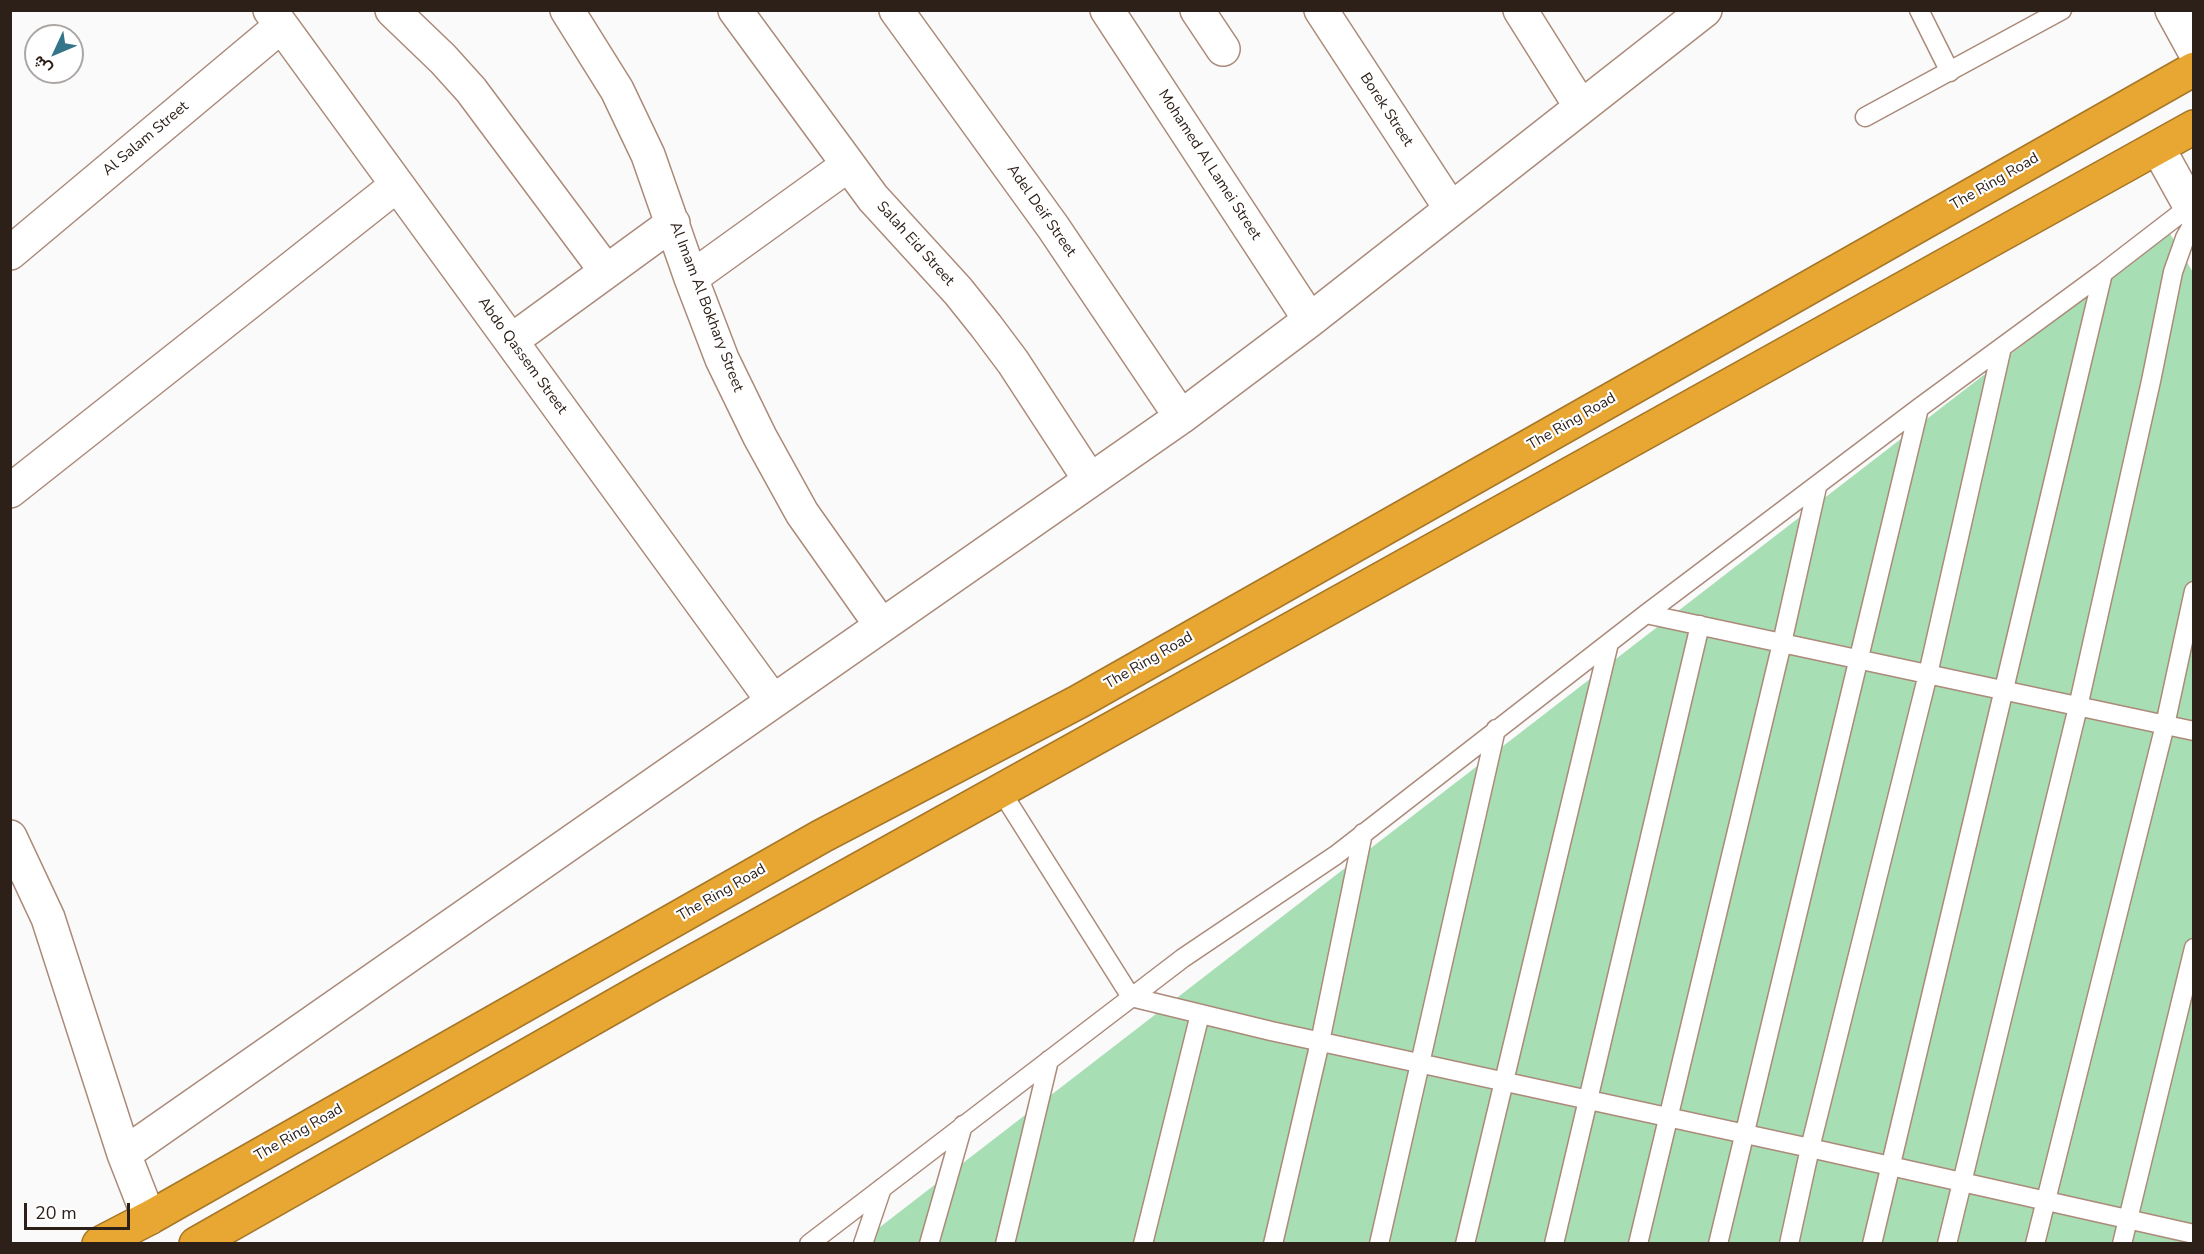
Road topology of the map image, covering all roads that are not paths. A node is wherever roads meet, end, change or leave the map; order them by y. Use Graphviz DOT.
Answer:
graph roads {
  1 [pos="392,10"];
  2 [pos="567,10"];
  3 [pos="735,10"];
  4 [pos="896,10"];
  5 [pos="1107,10"];
  6 [pos="1197,10"];
  7 [pos="1321,10"];
  8 [pos="1520,10"];
  9 [pos="1705,10"];
  10 [pos="1919,10"];
  11 [pos="2062,10"];
  12 [pos="2172,10"];
  13 [pos="275,18"];
  14 [pos="1223,49"];
  15 [pos="2193,50"];
  16 [pos="2193,69"];
  17 [pos="1950,72"];
  18 [pos="1581,107"];
  19 [pos="1865,117"];
  20 [pos="2193,127"];
  21 [pos="2158,147"];
  22 [pos="848,165"];
  23 [pos="397,185"];
  24 [pos="1451,209"];
  25 [pos="2192,214"];
  26 [pos="673,223"];
  27 [pos="10,253"];
  28 [pos="606,271"];
  29 [pos="2103,273"];
  30 [pos="691,278"];
  31 [pos="1310,320"];
  32 [pos="511,340"];
  33 [pos="2002,347"];
  34 [pos="1919,408"];
  35 [pos="1180,417"];
  36 [pos="1090,480"];
  37 [pos="1817,487"];
  38 [pos="10,491"];
  39 [pos="2193,591"];
  40 [pos="1646,614"];
  41 [pos="1700,625"];
  42 [pos="881,626"];
  43 [pos="1609,643"];
  44 [pos="1782,643"];
  45 [pos="1857,659"];
  46 [pos="1928,674"];
  47 [pos="2002,690"];
  48 [pos="773,701"];
  49 [pos="2078,707"];
  50 [pos="2165,725"];
  51 [pos="1496,729"];
  52 [pos="2193,731"];
  53 [pos="1001,791"];
  54 [pos="1363,833"];
  55 [pos="10,837"];
  56 [pos="2193,948"];
  57 [pos="1131,997"];
  58 [pos="1200,1014"];
  59 [pos="1320,1042"];
  60 [pos="1049,1060"];
  61 [pos="1421,1064"];
  62 [pos="1503,1081"];
  63 [pos="1588,1100"];
  64 [pos="1667,1117"];
  65 [pos="322,1120"];
  66 [pos="963,1125"];
  67 [pos="1744,1133"];
  68 [pos="1810,1148"];
  69 [pos="124,1154"];
  70 [pos="346,1158"];
  71 [pos="1890,1166"];
  72 [pos="1961,1182"];
  73 [pos="882,1188"];
  74 [pos="2045,1201"];
  75 [pos="149,1218"];
  76 [pos="2128,1220"];
  77 [pos="2193,1234"];
  78 [pos="99,1244"];
  79 [pos="196,1244"];
  80 [pos="809,1244"];
  81 [pos="863,1244"];
  82 [pos="929,1244"];
  83 [pos="1005,1244"];
  84 [pos="1143,1244"];
  85 [pos="1273,1244"];
  86 [pos="1379,1244"];
  87 [pos="1465,1244"];
  88 [pos="1554,1244"];
  89 [pos="1638,1244"];
  90 [pos="1718,1244"];
  91 [pos="1789,1244"];
  92 [pos="1872,1244"];
  93 [pos="1947,1244"];
  94 [pos="2035,1244"];
  95 [pos="2122,1244"];
  1 -- 28 [label="street"];
  2 -- 26 [label="street, Al Imam Al Bokhary Street"];
  3 -- 22 [label="street, Salah Eid Street"];
  4 -- 35 [label="street, Adel Deif Street"];
  5 -- 31 [label="street, Mohamed Al Lamei Street"];
  6 -- 14 [label="street"];
  7 -- 24 [label="street, Borek Street"];
  8 -- 18 [label="street"];
  9 -- 18 [label="street"];
  10 -- 17 [label="lane"];
  11 -- 17 [label="lane"];
  12 -- 15 [label="street"];
  13 -- 23 [label="street, Abdo Qassem Street"];
  13 -- 27 [label="street, Al Salam Street"];
  16 -- 65 [label="highway, The Ring Road"];
  17 -- 19 [label="lane"];
  18 -- 24 [label="street"];
  20 -- 21 [label="highway"];
  21 -- 25 [label="street"];
  21 -- 53 [label="highway"];
  22 -- 30 [label="street"];
  22 -- 36 [label="street, Salah Eid Street"];
  23 -- 32 [label="street, Abdo Qassem Street"];
  23 -- 38 [label="street"];
  24 -- 31 [label="street"];
  25 -- 29 [label="lane"];
  25 -- 49 [label="lane"];
  26 -- 28 [label="street"];
  26 -- 30 [label="street, Al Imam Al Bokhary Street"];
  28 -- 32 [label="street"];
  29 -- 33 [label="lane"];
  29 -- 47 [label="lane"];
  30 -- 42 [label="street, Al Imam Al Bokhary Street"];
  31 -- 35 [label="street"];
  32 -- 48 [label="street, Abdo Qassem Street"];
  33 -- 34 [label="lane"];
  33 -- 46 [label="lane"];
  34 -- 37 [label="lane"];
  34 -- 45 [label="lane"];
  35 -- 36 [label="street"];
  36 -- 42 [label="street"];
  37 -- 40 [label="lane"];
  37 -- 44 [label="lane"];
  39 -- 50 [label="lane"];
  40 -- 41 [label="lane"];
  40 -- 43 [label="lane"];
  41 -- 44 [label="lane"];
  41 -- 63 [label="lane"];
  42 -- 48 [label="street"];
  43 -- 51 [label="lane"];
  43 -- 62 [label="lane"];
  44 -- 45 [label="lane"];
  44 -- 64 [label="lane"];
  45 -- 46 [label="lane"];
  45 -- 67 [label="lane"];
  46 -- 47 [label="lane"];
  46 -- 68 [label="lane"];
  47 -- 49 [label="lane"];
  47 -- 71 [label="lane"];
  48 -- 69 [label="street"];
  49 -- 50 [label="lane"];
  49 -- 72 [label="lane"];
  50 -- 52 [label="lane"];
  50 -- 74 [label="lane"];
  51 -- 54 [label="lane"];
  51 -- 61 [label="lane"];
  53 -- 57 [label="lane"];
  53 -- 70 [label="highway"];
  54 -- 57 [label="lane"];
  54 -- 59 [label="lane"];
  55 -- 69 [label="street"];
  56 -- 76 [label="lane"];
  57 -- 58 [label="lane"];
  57 -- 60 [label="lane"];
  58 -- 59 [label="lane"];
  58 -- 84 [label="lane"];
  59 -- 61 [label="lane"];
  59 -- 85 [label="lane"];
  60 -- 66 [label="lane"];
  60 -- 83 [label="lane"];
  61 -- 62 [label="lane"];
  61 -- 86 [label="lane"];
  62 -- 63 [label="lane"];
  62 -- 87 [label="lane"];
  63 -- 64 [label="lane"];
  63 -- 88 [label="lane"];
  64 -- 67 [label="lane"];
  64 -- 89 [label="lane"];
  65 -- 70 [label="highway"];
  65 -- 75 [label="highway, The Ring Road"];
  66 -- 73 [label="lane"];
  66 -- 82 [label="lane"];
  67 -- 68 [label="lane"];
  67 -- 90 [label="lane"];
  68 -- 71 [label="lane"];
  68 -- 91 [label="lane"];
  69 -- 75 [label="street"];
  70 -- 79 [label="highway"];
  71 -- 72 [label="lane"];
  71 -- 92 [label="lane"];
  72 -- 74 [label="lane"];
  72 -- 93 [label="lane"];
  73 -- 80 [label="lane"];
  73 -- 81 [label="lane"];
  74 -- 76 [label="lane"];
  74 -- 94 [label="lane"];
  75 -- 78 [label="highway, The Ring Road"];
  76 -- 77 [label="lane"];
  76 -- 95 [label="lane"];
}
